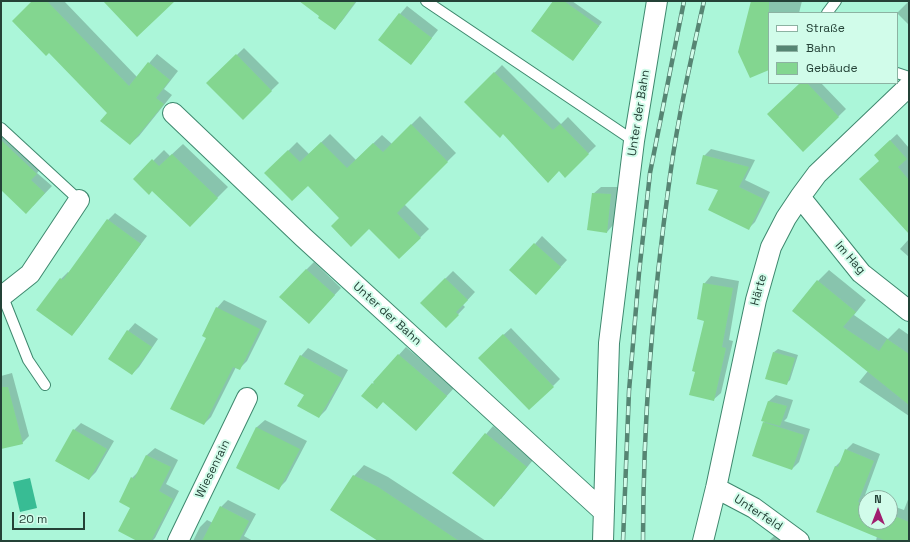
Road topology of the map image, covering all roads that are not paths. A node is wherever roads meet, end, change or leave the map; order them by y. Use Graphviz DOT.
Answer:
graph roads {
  1 [pos="426,1"];
  2 [pos="657,1"];
  3 [pos="836,1"];
  4 [pos="829,12"];
  5 [pos="898,73"];
  6 [pos="909,77"];
  7 [pos="909,86"];
  8 [pos="173,113"];
  9 [pos="1,128"];
  10 [pos="634,141"];
  11 [pos="800,197"];
  12 [pos="78,200"];
  13 [pos="2,297"];
  14 [pos="909,311"];
  15 [pos="45,385"];
  16 [pos="247,398"];
  17 [pos="716,488"];
  18 [pos="604,512"];
  19 [pos="178,541"];
  20 [pos="603,541"];
  21 [pos="703,541"];
  22 [pos="800,541"];
  1 -- 10 [label="lane"];
  2 -- 10 [label="street, Unter der Bahn"];
  3 -- 4 [label="lane"];
  5 -- 6 [label="lane"];
  7 -- 11 [label="street, Härte"];
  8 -- 18 [label="street, Unter der Bahn"];
  9 -- 12 [label="lane"];
  10 -- 18 [label="street, Unter der Bahn"];
  11 -- 14 [label="street, Im Hag"];
  11 -- 17 [label="street, Härte"];
  12 -- 13 [label="street"];
  13 -- 15 [label="lane"];
  16 -- 19 [label="street, Wiesenrain"];
  17 -- 21 [label="street, Härte"];
  17 -- 22 [label="street, Unterfeld"];
  18 -- 20 [label="street, Unter der Bahn"];
}
